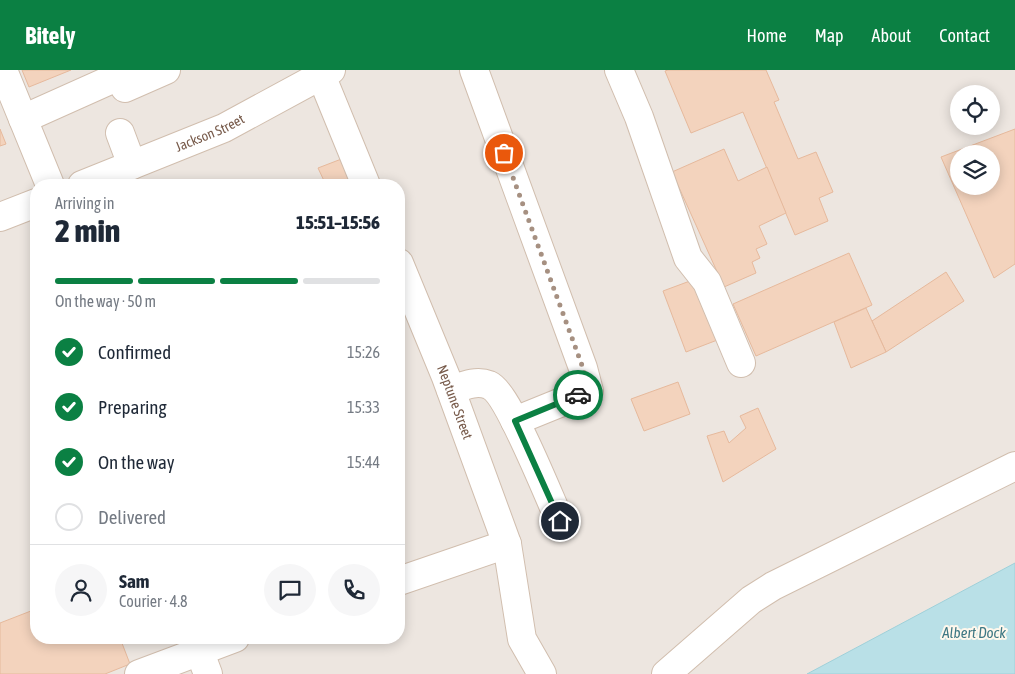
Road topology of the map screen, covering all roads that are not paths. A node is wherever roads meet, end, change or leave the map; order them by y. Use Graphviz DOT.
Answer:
graph roads {
  1 [pos="3,70"];
  2 [pos="166,70"];
  3 [pos="474,70"];
  4 [pos="619,70"];
  5 [pos="324,72"];
  6 [pos="118,73"];
  7 [pos="23,119"];
  8 [pos="120,133"];
  9 [pos="132,164"];
  10 [pos="48,179"];
  11 [pos="96,179"];
  12 [pos="364,179"];
  13 [pos="30,206"];
  14 [pos="0,218"];
  15 [pos="405,278"];
  16 [pos="742,363"];
  17 [pos="451,390"];
  18 [pos="515,421"];
  19 [pos="1015,466"];
  20 [pos="560,521"];
  21 [pos="508,544"];
  22 [pos="405,579"];
  23 [pos="227,644"];
  24 [pos="204,662"];
  25 [pos="139,674"];
  26 [pos="542,674"];
  27 [pos="666,674"];
  1 -- 7 [label="street"];
  2 -- 6 [label="street"];
  3 -- 18 [label="street"];
  4 -- 16 [label="street"];
  5 -- 9 [label="street, Jackson Street"];
  5 -- 12 [label="street"];
  6 -- 7 [label="street"];
  7 -- 10 [label="street"];
  8 -- 9 [label="street"];
  9 -- 11 [label="street, Jackson Street"];
  13 -- 14 [label="street"];
  15 -- 17 [label="street, Neptune Street"];
  17 -- 18 [label="street"];
  17 -- 21 [label="street, Neptune Street"];
  18 -- 20 [label="street"];
  19 -- 27 [label="street"];
  21 -- 22 [label="street"];
  21 -- 26 [label="street, Neptune Street"];
  23 -- 24 [label="street"];
  24 -- 25 [label="street"];
}
